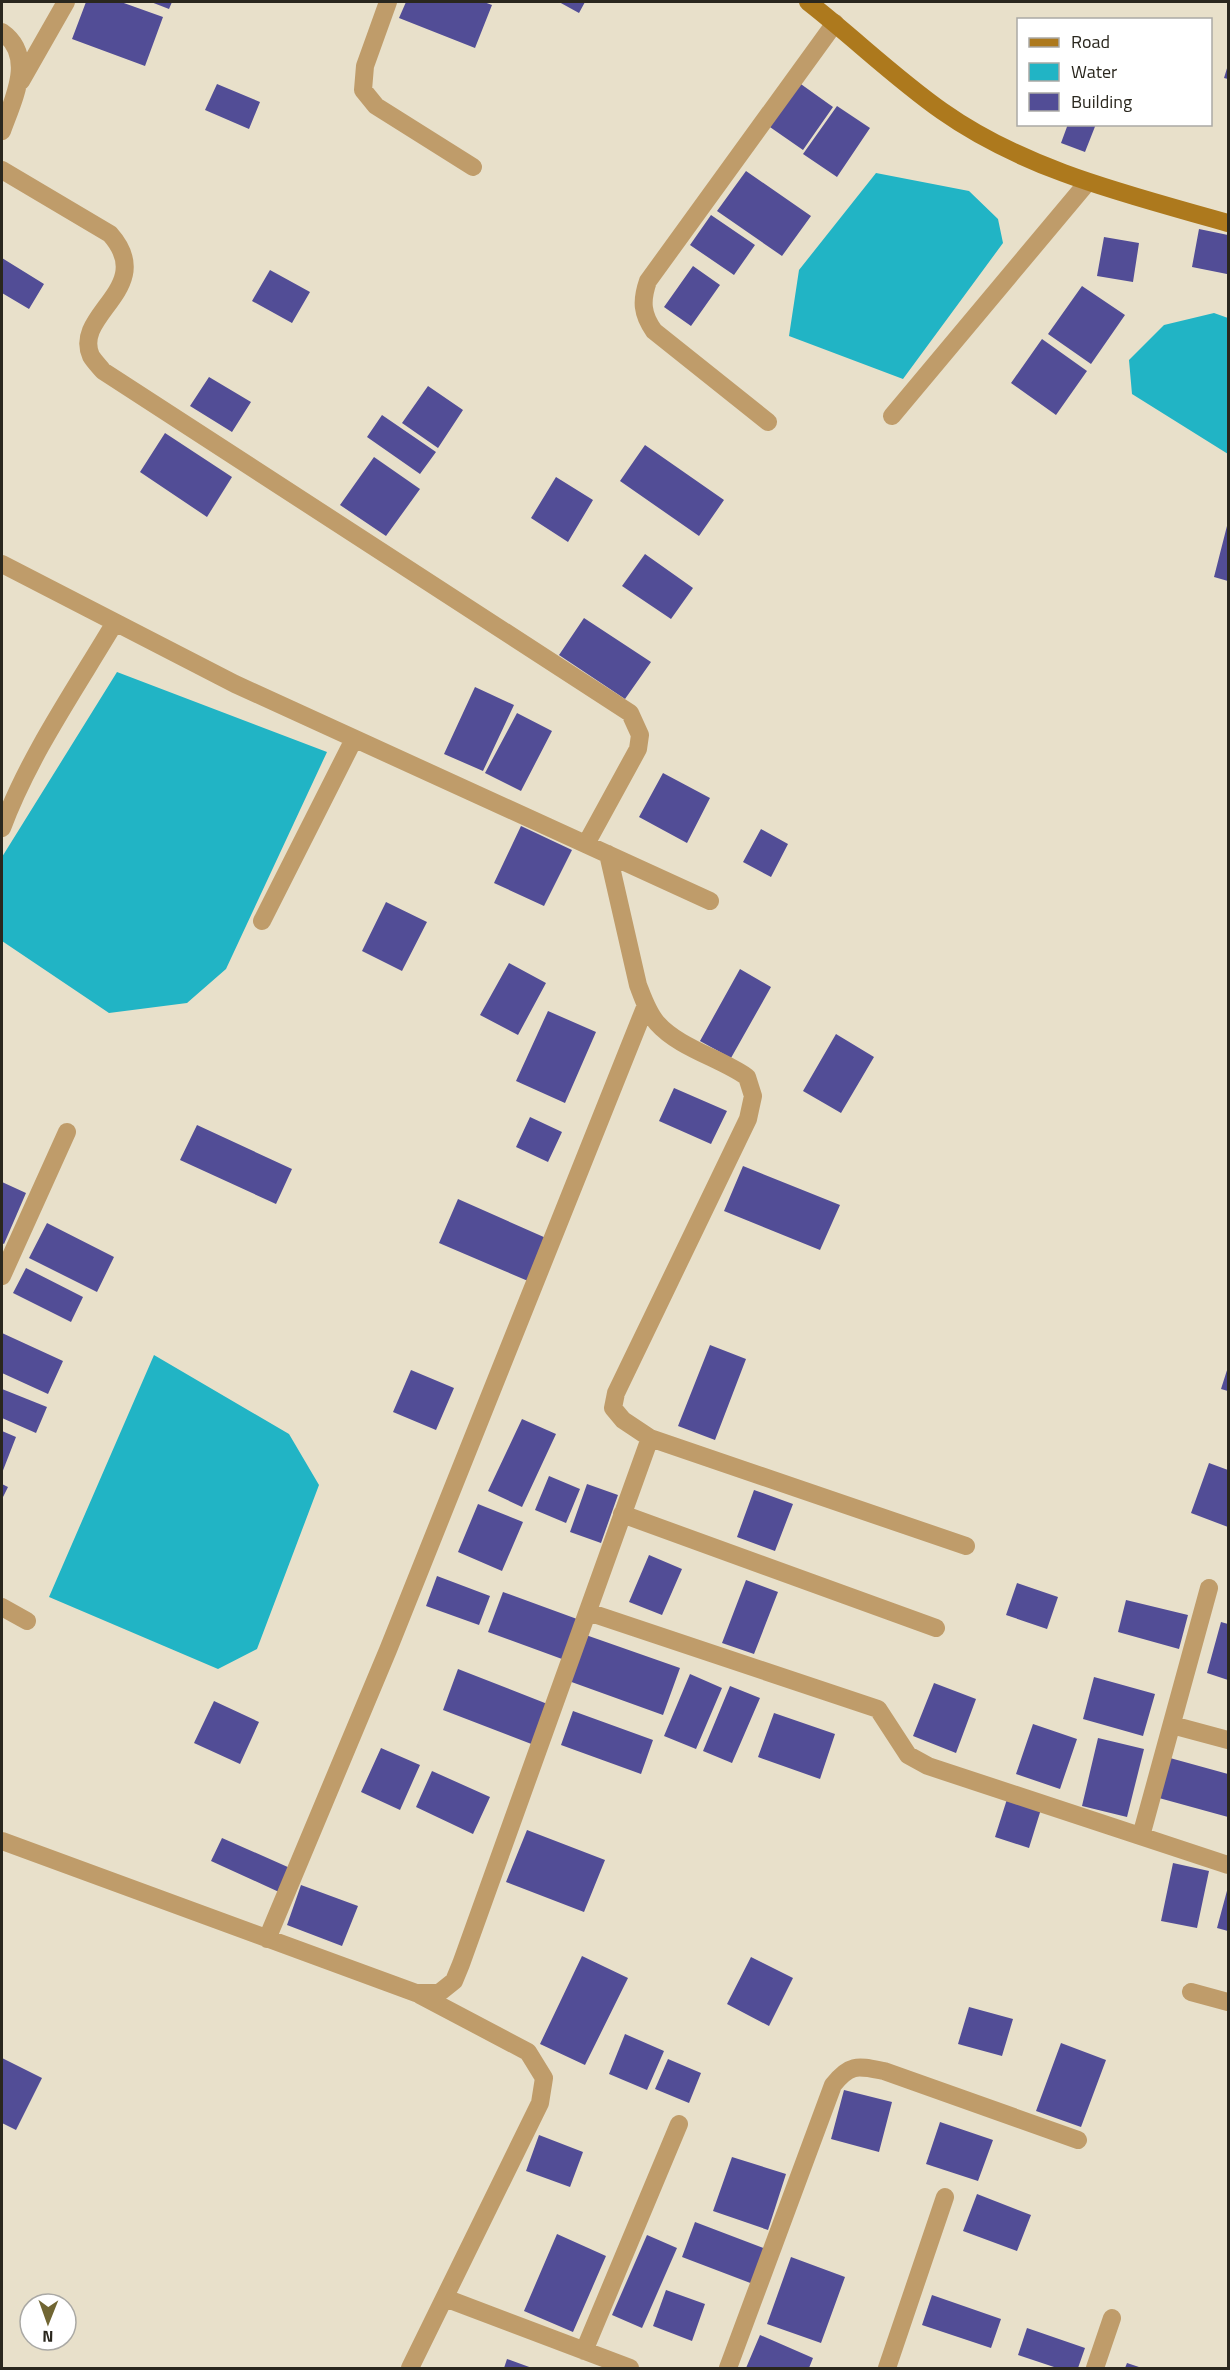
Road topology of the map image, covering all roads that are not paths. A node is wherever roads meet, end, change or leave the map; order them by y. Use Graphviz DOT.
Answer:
graph roads {
  1 [pos="66,2"];
  2 [pos="388,2"];
  3 [pos="808,2"];
  4 [pos="835,23"];
  5 [pos="2,32"];
  6 [pos="19,84"];
  7 [pos="2,131"];
  8 [pos="473,167"];
  9 [pos="2,170"];
  10 [pos="1088,183"];
  11 [pos="1228,223"];
  12 [pos="892,416"];
  13 [pos="768,422"];
  14 [pos="2,564"];
  15 [pos="114,624"];
  16 [pos="354,739"];
  17 [pos="2,828"];
  18 [pos="586,844"];
  19 [pos="608,855"];
  20 [pos="710,901"];
  21 [pos="262,921"];
  22 [pos="646,1005"];
  23 [pos="67,1132"];
  24 [pos="2,1276"];
  25 [pos="650,1438"];
  26 [pos="622,1514"];
  27 [pos="966,1546"];
  28 [pos="1209,1588"];
  29 [pos="2,1607"];
  30 [pos="588,1612"];
  31 [pos="27,1621"];
  32 [pos="936,1628"];
  33 [pos="1172,1725"];
  34 [pos="1228,1740"];
  35 [pos="1141,1836"];
  36 [pos="2,1841"];
  37 [pos="1228,1865"];
  38 [pos="267,1939"];
  39 [pos="1191,1992"];
  40 [pos="416,1993"];
  41 [pos="1228,2002"];
  42 [pos="679,2124"];
  43 [pos="1078,2140"];
  44 [pos="945,2197"];
  45 [pos="445,2298"];
  46 [pos="1112,2318"];
  47 [pos="584,2351"];
  48 [pos="410,2368"];
  49 [pos="630,2368"];
  50 [pos="728,2368"];
  51 [pos="887,2368"];
  52 [pos="1095,2368"];
  1 -- 6 [label="street"];
  2 -- 8 [label="street"];
  3 -- 4 [label="street"];
  4 -- 10 [label="street"];
  4 -- 13 [label="street"];
  5 -- 6 [label="street"];
  6 -- 7 [label="street"];
  9 -- 18 [label="street"];
  10 -- 11 [label="street"];
  10 -- 12 [label="street"];
  14 -- 15 [label="street"];
  15 -- 16 [label="street"];
  15 -- 17 [label="street"];
  16 -- 18 [label="street"];
  16 -- 21 [label="street"];
  18 -- 19 [label="street"];
  19 -- 20 [label="street"];
  19 -- 22 [label="street"];
  22 -- 25 [label="street"];
  22 -- 38 [label="street"];
  23 -- 24 [label="street"];
  25 -- 26 [label="street"];
  25 -- 27 [label="street"];
  26 -- 30 [label="street"];
  26 -- 32 [label="street"];
  28 -- 33 [label="street"];
  29 -- 31 [label="street"];
  30 -- 35 [label="street"];
  30 -- 40 [label="street"];
  33 -- 34 [label="street"];
  33 -- 35 [label="street"];
  35 -- 37 [label="street"];
  36 -- 38 [label="street"];
  38 -- 40 [label="street"];
  39 -- 41 [label="street"];
  40 -- 45 [label="street"];
  42 -- 47 [label="street"];
  43 -- 50 [label="street"];
  44 -- 51 [label="street"];
  45 -- 47 [label="street"];
  45 -- 48 [label="street"];
  46 -- 52 [label="street"];
  47 -- 49 [label="street"];
}
